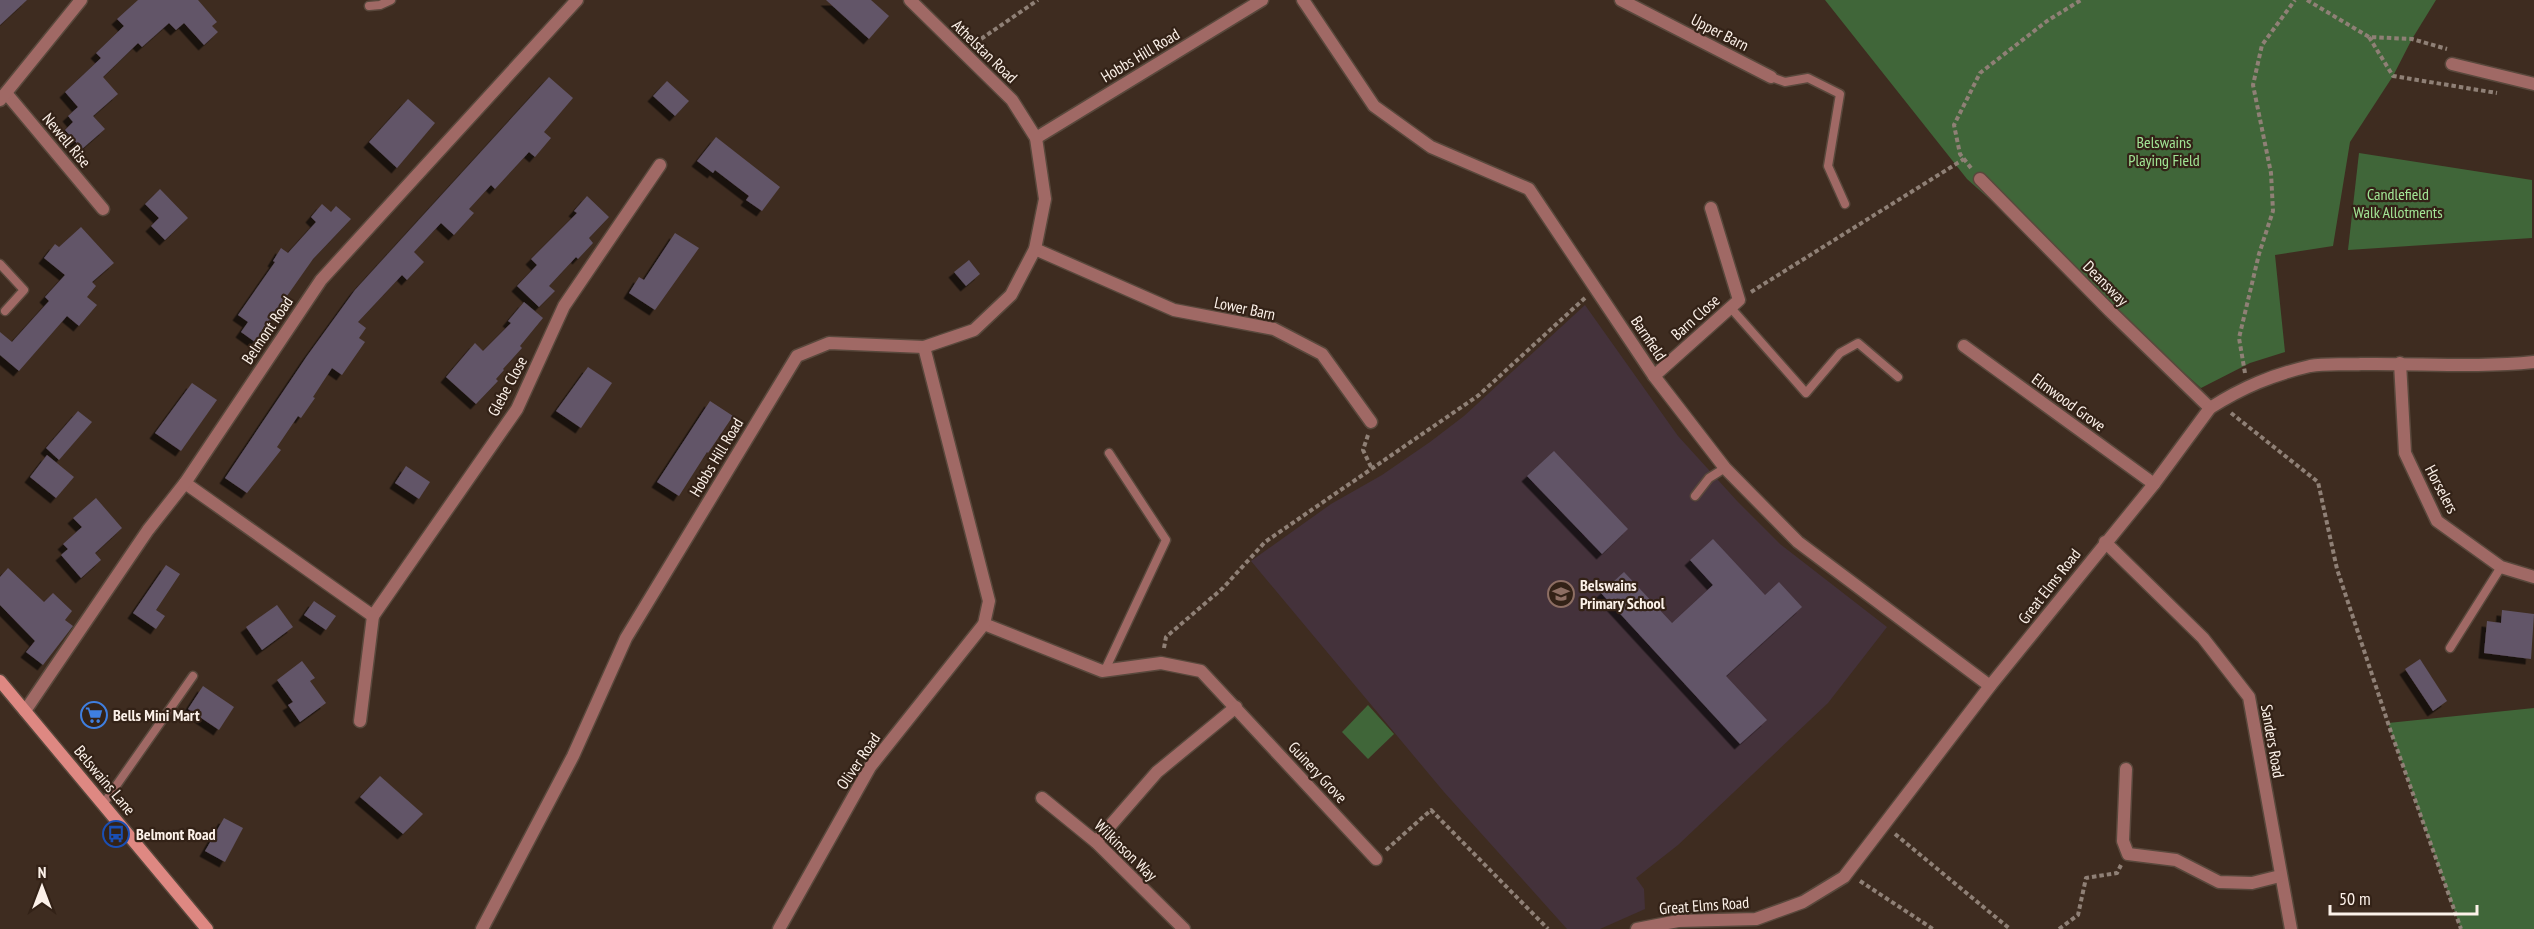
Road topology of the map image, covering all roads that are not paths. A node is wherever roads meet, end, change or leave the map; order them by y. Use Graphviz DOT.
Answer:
graph roads {
  1 [pos="81,0"];
  2 [pos="391,0"];
  3 [pos="577,0"];
  4 [pos="910,0"];
  5 [pos="1262,0"];
  6 [pos="1303,0"];
  7 [pos="1622,0"];
  8 [pos="369,6"];
  9 [pos="2452,64"];
  10 [pos="1771,77"];
  11 [pos="2534,84"];
  12 [pos="3,97"];
  13 [pos="1012,100"];
  14 [pos="1036,138"];
  15 [pos="660,165"];
  16 [pos="1980,179"];
  17 [pos="1845,204"];
  18 [pos="103,208"];
  19 [pos="1711,208"];
  20 [pos="1035,249"];
  21 [pos="0,264"];
  22 [pos="1735,304"];
  23 [pos="5,311"];
  24 [pos="1964,346"];
  25 [pos="924,347"];
  26 [pos="2534,362"];
  27 [pos="2400,363"];
  28 [pos="1654,376"];
  29 [pos="1898,377"];
  30 [pos="2214,406"];
  31 [pos="1371,422"];
  32 [pos="1109,453"];
  33 [pos="1725,468"];
  34 [pos="185,483"];
  35 [pos="2154,484"];
  36 [pos="1695,496"];
  37 [pos="2105,542"];
  38 [pos="2500,567"];
  39 [pos="2534,577"];
  40 [pos="373,616"];
  41 [pos="984,624"];
  42 [pos="2450,648"];
  43 [pos="1105,670"];
  44 [pos="193,676"];
  45 [pos="0,681"];
  46 [pos="1990,686"];
  47 [pos="1236,707"];
  48 [pos="26,711"];
  49 [pos="360,721"];
  50 [pos="2126,769"];
  51 [pos="1042,798"];
  52 [pos="104,803"];
  53 [pos="1096,842"];
  54 [pos="1376,859"];
  55 [pos="2280,876"];
  56 [pos="1679,925"];
  57 [pos="207,929"];
  58 [pos="482,929"];
  59 [pos="779,929"];
  60 [pos="1184,929"];
  61 [pos="1636,929"];
  62 [pos="2291,929"];
  1 -- 12 [label="street"];
  2 -- 8 [label="lane"];
  3 -- 34 [label="street, Belmont Road"];
  4 -- 13 [label="street, Athelstan Road"];
  5 -- 14 [label="street, Hobbs Hill Road"];
  6 -- 28 [label="street, Barnfield"];
  7 -- 10 [label="street, Upper Barn"];
  9 -- 11 [label="street"];
  10 -- 17 [label="lane"];
  12 -- 18 [label="street, Newell Rise"];
  13 -- 14 [label="street, Hobbs Hill Road"];
  14 -- 20 [label="street, Hobbs Hill Road"];
  15 -- 40 [label="street, Glebe Close"];
  16 -- 30 [label="street, Deansway"];
  19 -- 22 [label="street, Barn Close"];
  20 -- 25 [label="street, Hobbs Hill Road"];
  20 -- 31 [label="street, Lower Barn"];
  21 -- 23 [label="lane"];
  22 -- 28 [label="street, Barn Close"];
  22 -- 29 [label="lane"];
  24 -- 35 [label="street, Elmwood Grove"];
  25 -- 41 [label="street"];
  25 -- 58 [label="street, Hobbs Hill Road"];
  26 -- 27 [label="street, Great Elms Road"];
  27 -- 30 [label="street, Great Elms Road"];
  27 -- 38 [label="street, Horselers"];
  28 -- 33 [label="street, Barnfield"];
  30 -- 35 [label="street, Great Elms Road"];
  32 -- 43 [label="lane"];
  33 -- 36 [label="lane"];
  33 -- 46 [label="street, Barnfield"];
  34 -- 40 [label="street"];
  34 -- 48 [label="street, Belmont Road"];
  35 -- 37 [label="street, Great Elms Road"];
  37 -- 46 [label="street, Great Elms Road"];
  37 -- 55 [label="street, Sanders Road"];
  38 -- 39 [label="street, Horselers"];
  38 -- 42 [label="lane"];
  40 -- 49 [label="street, Glebe Close"];
  41 -- 43 [label="street"];
  41 -- 59 [label="street, Oliver Road"];
  43 -- 47 [label="street, Guinery Grove"];
  44 -- 52 [label="lane"];
  45 -- 48 [label="street, Belswains Lane"];
  46 -- 56 [label="street, Great Elms Road"];
  47 -- 53 [label="street"];
  47 -- 54 [label="street, Guinery Grove"];
  48 -- 52 [label="street, Belswains Lane"];
  50 -- 55 [label="street"];
  51 -- 53 [label="street, Wilkinson Way"];
  52 -- 57 [label="street, Belswains Lane"];
  53 -- 60 [label="street, Wilkinson Way"];
  55 -- 62 [label="street, Sanders Road"];
  56 -- 61 [label="street, Great Elms Road"];
}
